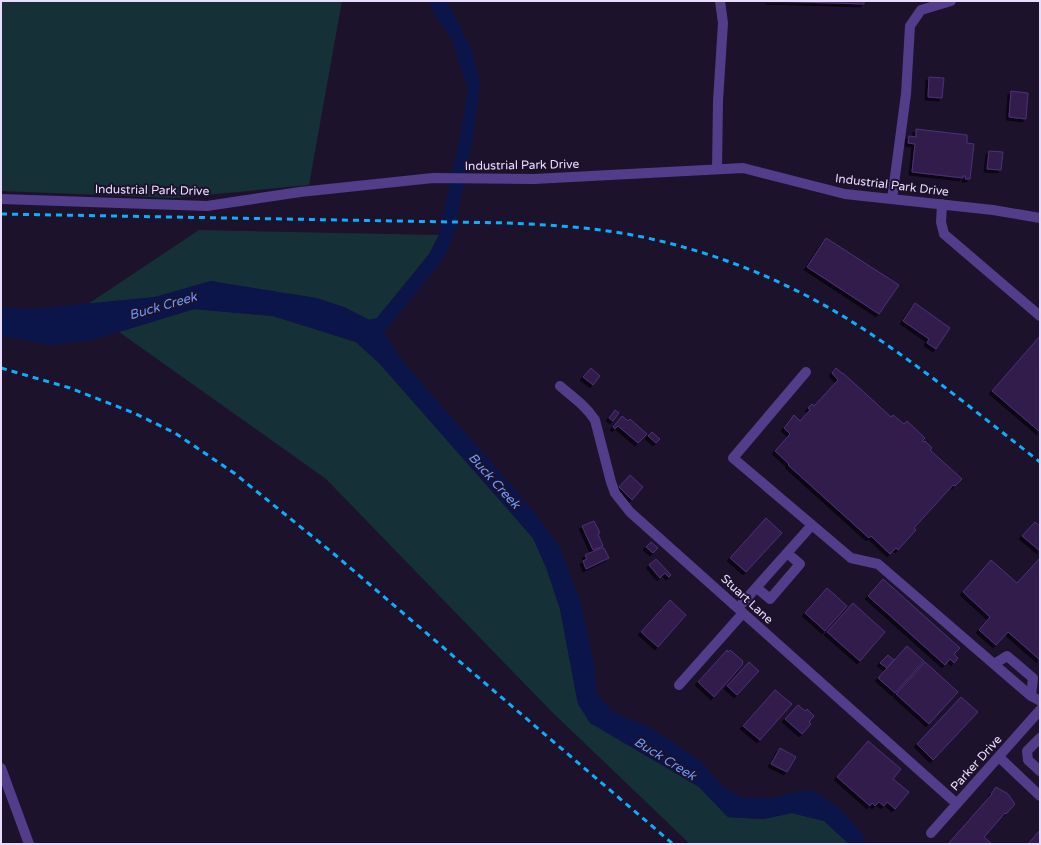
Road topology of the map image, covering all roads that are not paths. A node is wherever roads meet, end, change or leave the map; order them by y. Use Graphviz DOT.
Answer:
graph roads {
  1 [pos="720,1"];
  2 [pos="951,1"];
  3 [pos="717,170"];
  4 [pos="1,199"];
  5 [pos="892,199"];
  6 [pos="942,204"];
  7 [pos="1040,218"];
  8 [pos="1040,316"];
  9 [pos="806,372"];
  10 [pos="560,386"];
  11 [pos="812,525"];
  12 [pos="787,553"];
  13 [pos="757,588"];
  14 [pos="741,610"];
  15 [pos="994,664"];
  16 [pos="679,685"];
  17 [pos="1036,699"];
  18 [pos="1040,710"];
  19 [pos="1040,738"];
  20 [pos="999,757"];
  21 [pos="1,768"];
  22 [pos="1040,771"];
  23 [pos="1040,796"];
  24 [pos="957,804"];
  25 [pos="931,833"];
  26 [pos="29,844"];
  1 -- 3 [label="street"];
  2 -- 5 [label="street"];
  3 -- 4 [label="street, Industrial Park Drive"];
  3 -- 5 [label="street, Industrial Park Drive"];
  5 -- 6 [label="street, Industrial Park Drive"];
  6 -- 7 [label="street, Industrial Park Drive"];
  6 -- 8 [label="street"];
  9 -- 11 [label="street"];
  10 -- 14 [label="street, Stuart Lane"];
  11 -- 12 [label="street"];
  11 -- 15 [label="street"];
  12 -- 13 [label="street"];
  12 -- 13 [label="street"];
  13 -- 14 [label="street"];
  14 -- 16 [label="street"];
  14 -- 24 [label="street, Stuart Lane"];
  15 -- 17 [label="street"];
  15 -- 17 [label="street"];
  18 -- 20 [label="street, Parker Drive"];
  19 -- 22 [label="street"];
  20 -- 23 [label="street"];
  20 -- 24 [label="street, Parker Drive"];
  21 -- 26 [label="street"];
  24 -- 25 [label="street, Parker Drive"];
}
